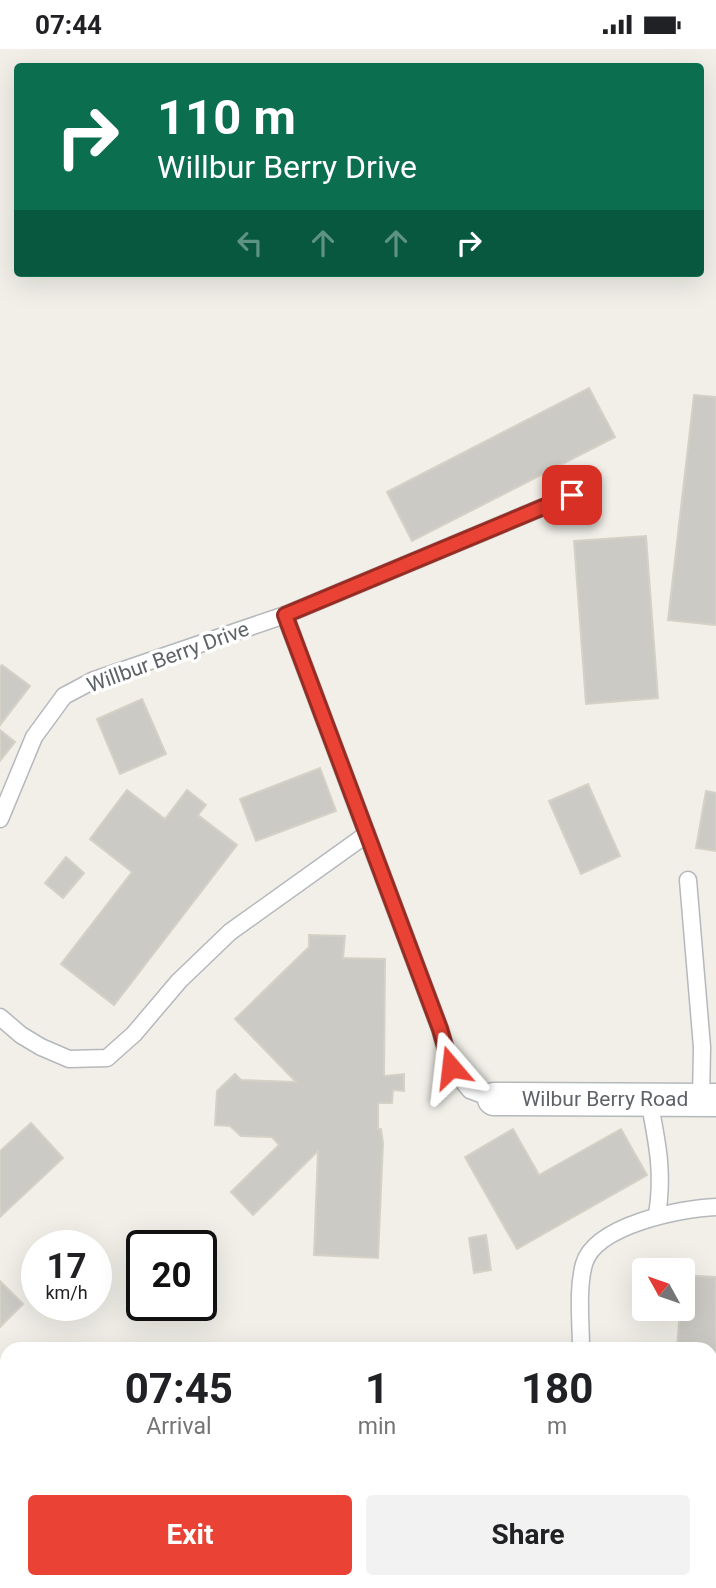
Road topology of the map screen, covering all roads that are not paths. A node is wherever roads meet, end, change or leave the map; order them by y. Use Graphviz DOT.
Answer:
graph roads {
  1 [pos="572,495"];
  2 [pos="285,615"];
  3 [pos="0,819"];
  4 [pos="367,834"];
  5 [pos="688,880"];
  6 [pos="0,1017"];
  7 [pos="494,1099"];
  8 [pos="649,1100"];
  9 [pos="709,1100"];
  10 [pos="716,1207"];
  11 [pos="657,1215"];
  12 [pos="581,1342"];
  1 -- 2 [label="lane, Willbur Berry Drive"];
  2 -- 3 [label="lane, Willbur Berry Drive"];
  2 -- 4 [label="lane"];
  4 -- 6 [label="lane"];
  4 -- 7 [label="lane"];
  5 -- 9 [label="lane"];
  7 -- 8 [label="street, Wilbur Berry Road"];
  8 -- 9 [label="street, Wilbur Berry Road"];
  8 -- 11 [label="lane"];
  10 -- 11 [label="lane"];
  11 -- 12 [label="lane"];
}
